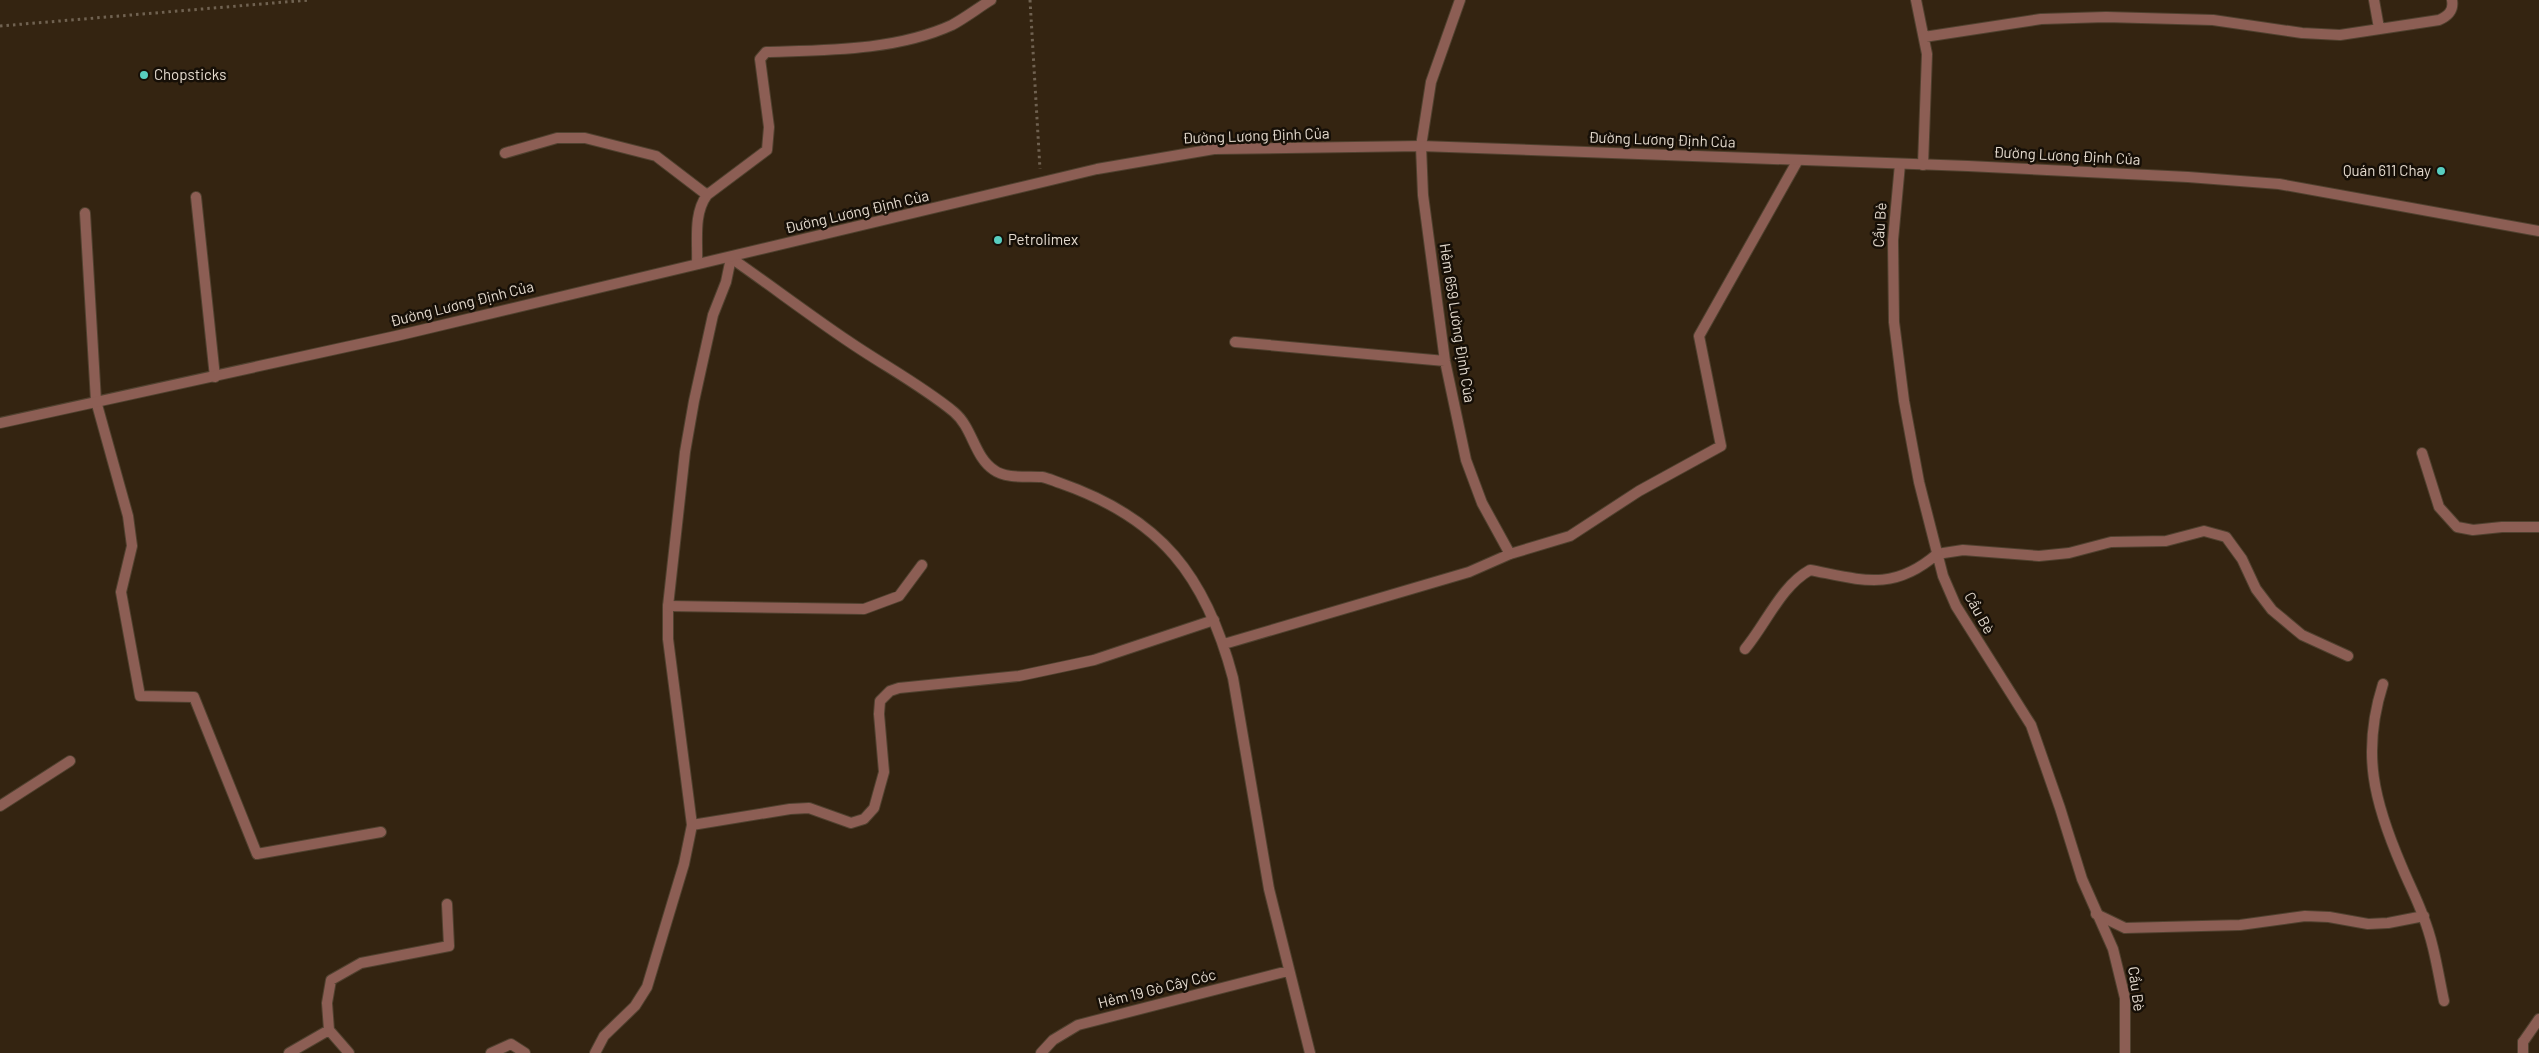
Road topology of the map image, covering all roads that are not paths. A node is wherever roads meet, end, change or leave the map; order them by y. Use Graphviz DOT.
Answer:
graph roads {
  1 [pos="991,0"];
  2 [pos="1916,0"];
  3 [pos="2374,0"];
  4 [pos="2452,0"];
  5 [pos="1458,1"];
  6 [pos="2379,28"];
  7 [pos="1924,38"];
  8 [pos="1421,146"];
  9 [pos="505,153"];
  10 [pos="1798,160"];
  11 [pos="1900,164"];
  12 [pos="1923,165"];
  13 [pos="707,195"];
  14 [pos="196,197"];
  15 [pos="85,213"];
  16 [pos="2539,231"];
  17 [pos="731,258"];
  18 [pos="697,264"];
  19 [pos="1235,342"];
  20 [pos="1445,361"];
  21 [pos="215,377"];
  22 [pos="96,401"];
  23 [pos="0,423"];
  24 [pos="2422,453"];
  25 [pos="2539,527"];
  26 [pos="1510,554"];
  27 [pos="1937,554"];
  28 [pos="922,565"];
  29 [pos="668,606"];
  30 [pos="1214,620"];
  31 [pos="1224,644"];
  32 [pos="1745,649"];
  33 [pos="2348,656"];
  34 [pos="2383,684"];
  35 [pos="70,761"];
  36 [pos="0,806"];
  37 [pos="692,825"];
  38 [pos="381,832"];
  39 [pos="447,904"];
  40 [pos="2096,914"];
  41 [pos="2424,916"];
  42 [pos="1288,971"];
  43 [pos="2444,1001"];
  44 [pos="2539,1019"];
  45 [pos="328,1030"];
  46 [pos="2523,1048"];
  47 [pos="289,1053"];
  48 [pos="350,1053"];
  49 [pos="491,1053"];
  50 [pos="525,1053"];
  51 [pos="595,1053"];
  52 [pos="1042,1053"];
  53 [pos="1310,1053"];
  54 [pos="2125,1053"];
  1 -- 13 [label="street"];
  2 -- 7 [label="street"];
  3 -- 6 [label="street"];
  4 -- 6 [label="street"];
  5 -- 8 [label="street, Hẻm 659 Lường Định Của"];
  6 -- 7 [label="street"];
  7 -- 12 [label="street"];
  8 -- 10 [label="street, Đường Lương Định Của"];
  8 -- 17 [label="street, Đường Lương Định Của"];
  8 -- 20 [label="street, Hẻm 659 Lường Định Của"];
  9 -- 13 [label="street"];
  10 -- 11 [label="street, Đường Lương Định Của"];
  10 -- 26 [label="street"];
  11 -- 12 [label="street, Đường Lương Định Của"];
  11 -- 27 [label="street, Cầu Bè"];
  12 -- 16 [label="street, Đường Lương Định Của"];
  13 -- 18 [label="street"];
  14 -- 21 [label="street"];
  15 -- 22 [label="street"];
  17 -- 18 [label="street, Đường Lương Định Của"];
  17 -- 29 [label="street"];
  17 -- 30 [label="street"];
  18 -- 21 [label="street, Đường Lương Định Của"];
  19 -- 20 [label="street"];
  20 -- 26 [label="street, Hẻm 659 Lường Định Của"];
  21 -- 22 [label="street, Đường Lương Định Của"];
  22 -- 23 [label="street, Đường Lương Định Của"];
  22 -- 38 [label="street"];
  24 -- 25 [label="street"];
  26 -- 31 [label="street"];
  27 -- 32 [label="street"];
  27 -- 33 [label="street"];
  27 -- 40 [label="street, Cầu Bè"];
  28 -- 29 [label="street"];
  29 -- 37 [label="street"];
  30 -- 31 [label="street"];
  30 -- 37 [label="street"];
  31 -- 42 [label="street"];
  34 -- 41 [label="street"];
  35 -- 36 [label="street"];
  37 -- 51 [label="street"];
  39 -- 45 [label="street"];
  40 -- 41 [label="street"];
  40 -- 54 [label="street, Cầu Bè"];
  41 -- 43 [label="street"];
  42 -- 52 [label="street, Hẻm 19 Gò Cây Cóc"];
  42 -- 53 [label="street"];
  44 -- 46 [label="street"];
  45 -- 47 [label="street"];
  45 -- 48 [label="street"];
  49 -- 50 [label="street"];
}
